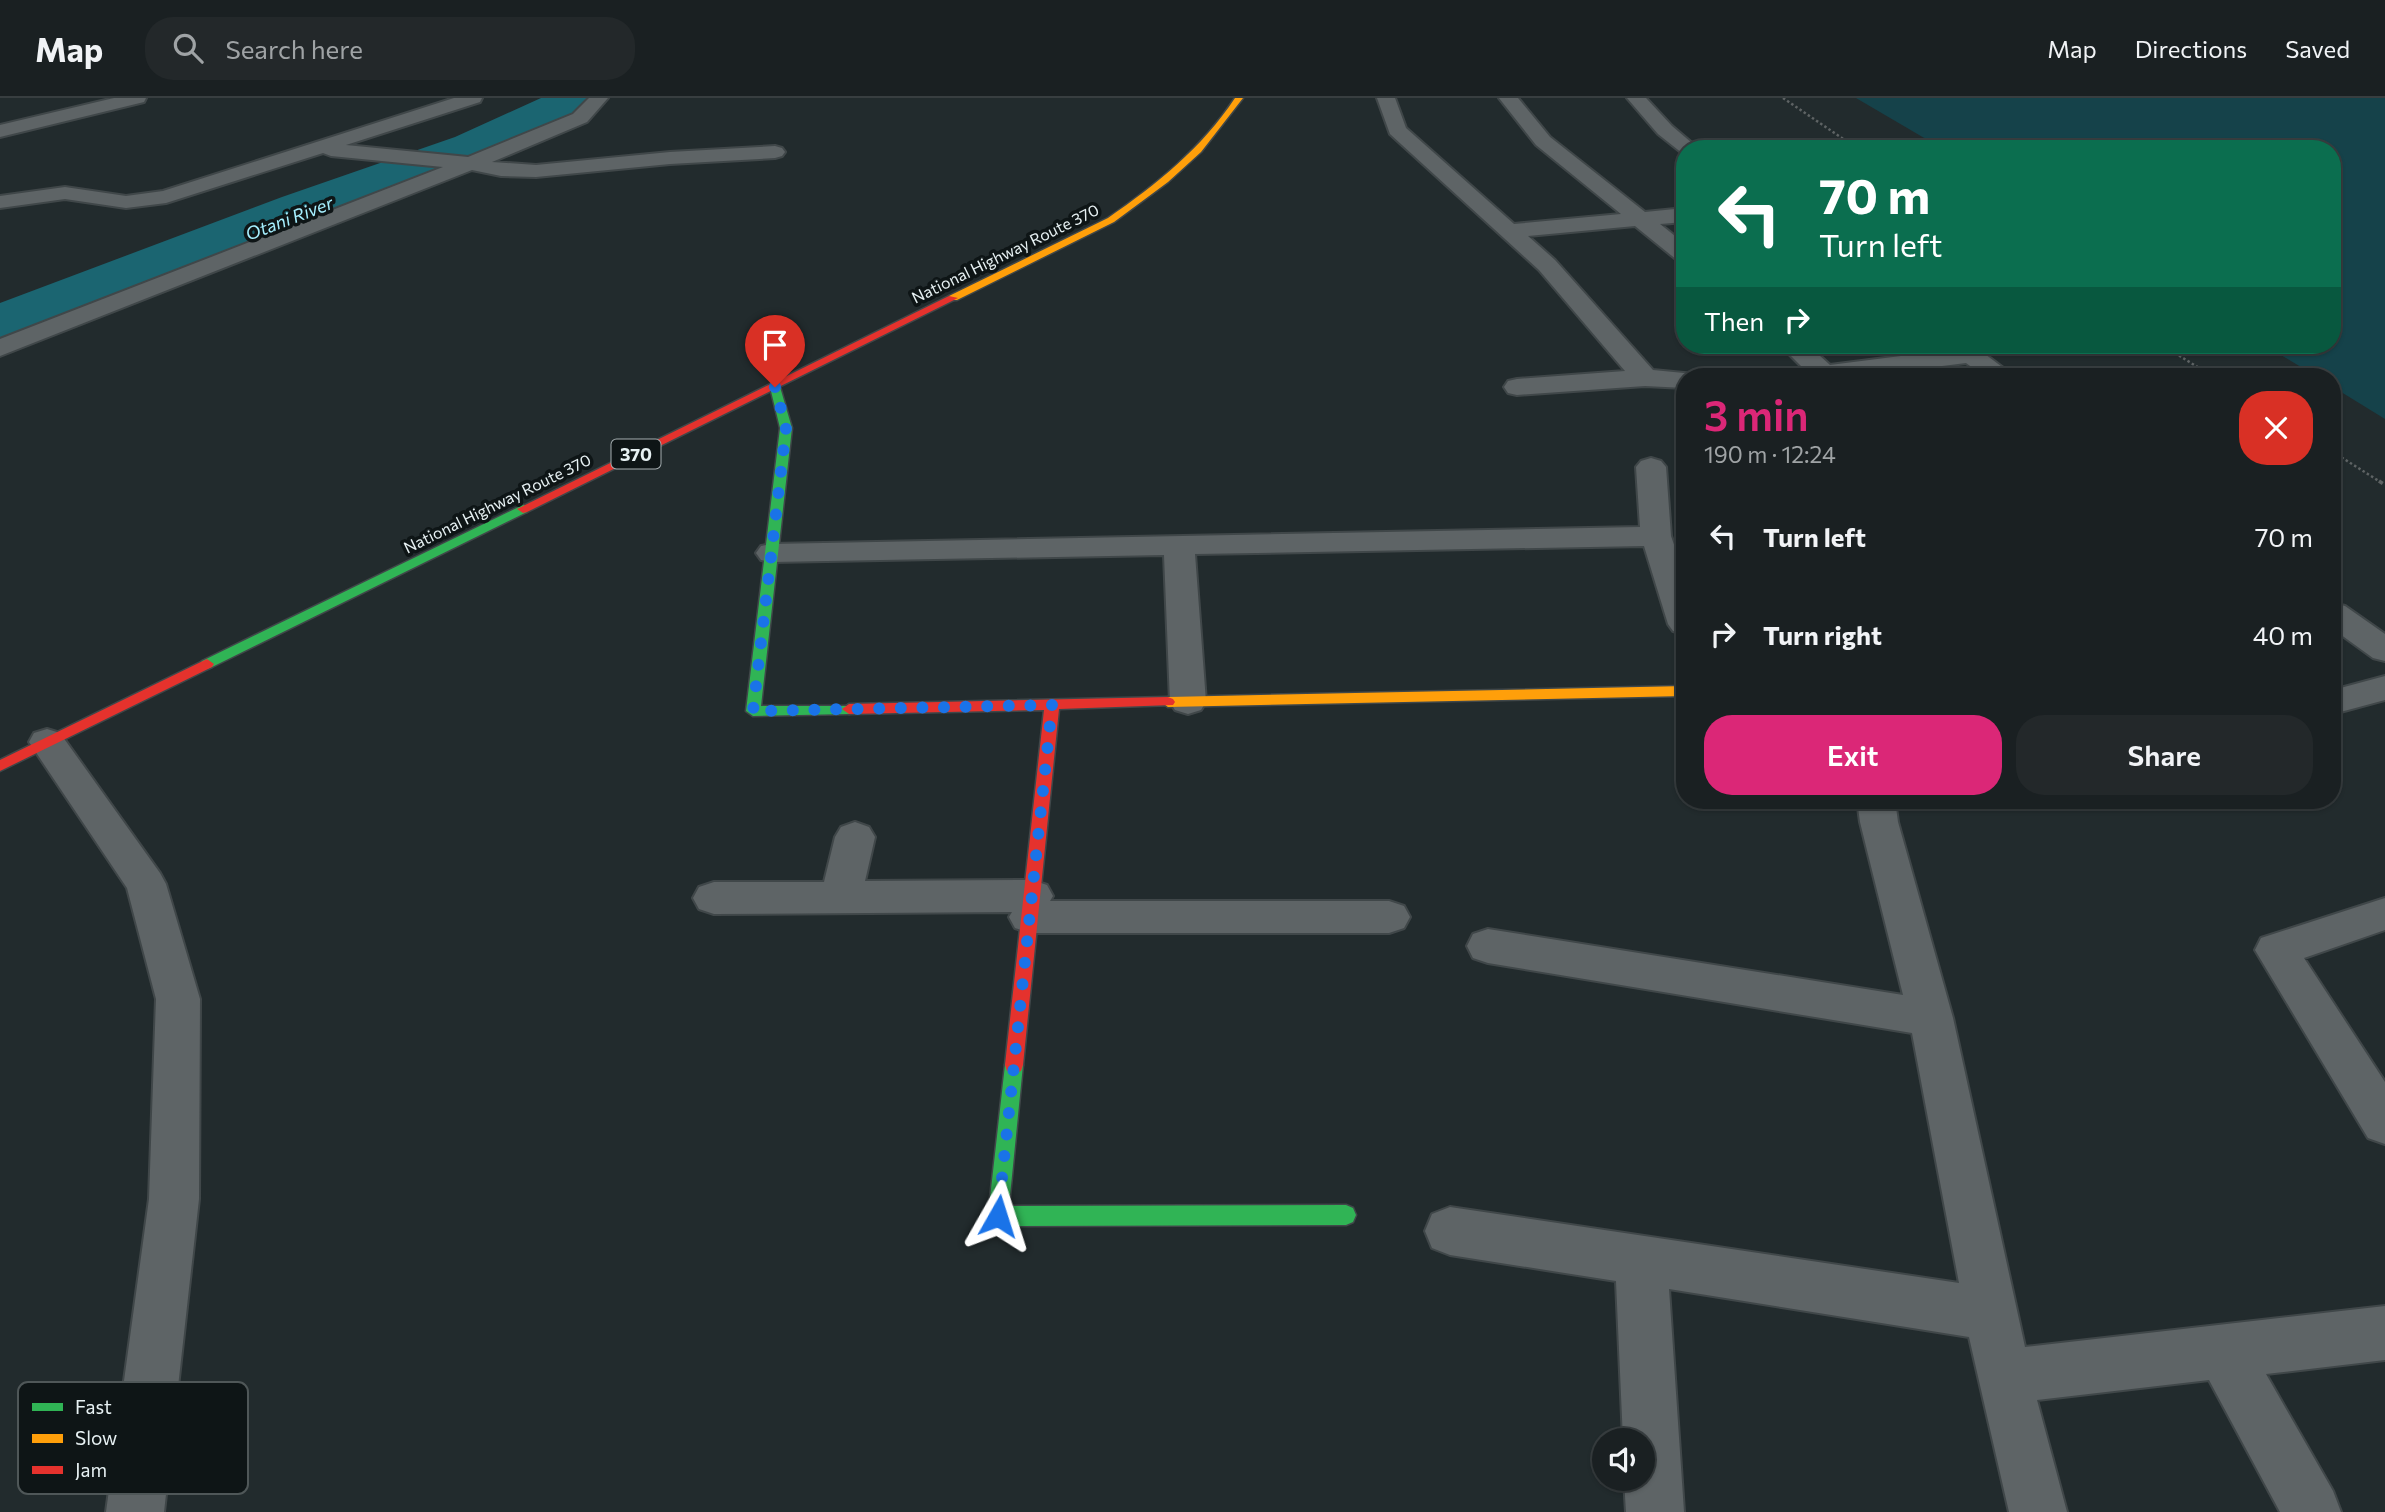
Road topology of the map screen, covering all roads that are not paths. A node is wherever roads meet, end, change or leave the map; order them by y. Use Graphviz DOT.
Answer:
graph roads {
  1 [pos="137,98"];
  2 [pos="473,98"];
  3 [pos="599,98"];
  4 [pos="1239,98"];
  5 [pos="1385,98"];
  6 [pos="1508,98"];
  7 [pos="1636,98"];
  8 [pos="0,131"];
  9 [pos="1678,140"];
  10 [pos="319,149"];
  11 [pos="775,152"];
  12 [pos="474,164"];
  13 [pos="0,202"];
  14 [pos="1676,216"];
  15 [pos="1642,219"];
  16 [pos="1510,231"];
  17 [pos="1676,248"];
  18 [pos="0,348"];
  19 [pos="1800,354"];
  20 [pos="1941,354"];
  21 [pos="1970,354"];
  22 [pos="1812,368"];
  23 [pos="1859,368"];
  24 [pos="1990,368"];
  25 [pos="1645,377"];
  26 [pos="1676,379"];
  27 [pos="775,387"];
  28 [pos="1517,387"];
  29 [pos="1651,467"];
  30 [pos="1657,536"];
  31 [pos="1179,544"];
  32 [pos="772,553"];
  33 [pos="1676,596"];
  34 [pos="2341,619"];
  35 [pos="2385,650"];
  36 [pos="2385,688"];
  37 [pos="1676,691"];
  38 [pos="2341,700"];
  39 [pos="1188,702"];
  40 [pos="1052,705"];
  41 [pos="47,742"];
  42 [pos="0,766"];
  43 [pos="1877,809"];
  44 [pos="855,836"];
  45 [pos="841,897"];
  46 [pos="714,898"];
  47 [pos="1031,906"];
  48 [pos="2385,914"];
  49 [pos="1389,917"];
  50 [pos="1488,946"];
  51 [pos="1931,1018"];
  52 [pos="2385,1123"];
  53 [pos="1346,1215"];
  54 [pos="1450,1231"];
  55 [pos="1641,1261"];
  56 [pos="1991,1314"];
  57 [pos="2385,1333"];
  58 [pos="2223,1351"];
  59 [pos="2004,1377"];
  60 [pos="151,1382"];
  61 [pos="137,1494"];
  62 [pos="135,1512"];
  63 [pos="1655,1512"];
  64 [pos="2038,1512"];
  65 [pos="2312,1512"];
  1 -- 8 [label="street"];
  2 -- 10 [label="street"];
  3 -- 12 [label="street"];
  4 -- 27 [label="main road, National Highway Route 370 / 370"];
  5 -- 16 [label="street"];
  6 -- 15 [label="street"];
  7 -- 9 [label="street"];
  10 -- 12 [label="street"];
  10 -- 13 [label="street"];
  11 -- 12 [label="street"];
  12 -- 18 [label="street"];
  14 -- 15 [label="street"];
  15 -- 16 [label="street"];
  15 -- 17 [label="street"];
  16 -- 25 [label="street"];
  19 -- 22 [label="street"];
  20 -- 23 [label="street"];
  21 -- 24 [label="street"];
  25 -- 26 [label="street"];
  25 -- 28 [label="street"];
  27 -- 32 [label="main road"];
  27 -- 41 [label="main road, National Highway Route 370 / 370"];
  29 -- 30 [label="street"];
  30 -- 31 [label="street"];
  30 -- 33 [label="street"];
  31 -- 32 [label="street"];
  31 -- 39 [label="street"];
  32 -- 40 [label="main road"];
  34 -- 35 [label="street"];
  36 -- 38 [label="street"];
  37 -- 39 [label="main road"];
  39 -- 40 [label="main road"];
  40 -- 47 [label="main road"];
  41 -- 42 [label="main road, National Highway Route 370 / 370"];
  41 -- 60 [label="street"];
  43 -- 51 [label="street"];
  44 -- 45 [label="street"];
  45 -- 46 [label="street"];
  45 -- 47 [label="street"];
  47 -- 49 [label="street"];
  47 -- 53 [label="main road"];
  48 -- 52 [label="street"];
  50 -- 51 [label="street"];
  51 -- 56 [label="street"];
  54 -- 55 [label="street"];
  55 -- 56 [label="street"];
  55 -- 63 [label="street"];
  56 -- 59 [label="street"];
  57 -- 58 [label="street"];
  58 -- 59 [label="street"];
  58 -- 65 [label="street"];
  59 -- 64 [label="street"];
  61 -- 62 [label="street"];
}
